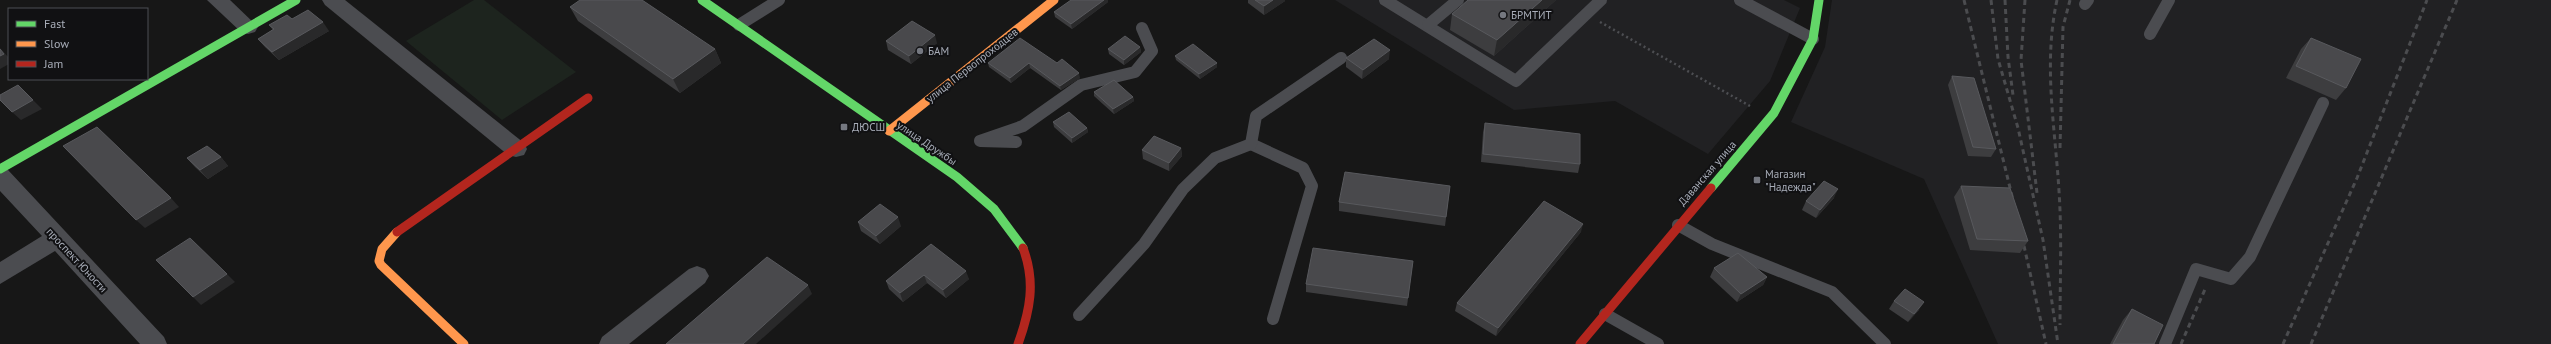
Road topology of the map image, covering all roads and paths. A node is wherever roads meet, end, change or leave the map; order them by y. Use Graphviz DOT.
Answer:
graph roads {
  1 [pos="217,0"];
  2 [pos="296,0"];
  3 [pos="332,0"];
  4 [pos="702,0"];
  5 [pos="779,0"];
  6 [pos="1054,0"];
  7 [pos="1385,0"];
  8 [pos="1458,0"];
  9 [pos="1601,0"];
  10 [pos="1740,0"];
  11 [pos="1819,0"];
  12 [pos="2170,0"];
  13 [pos="1599,22"];
  14 [pos="739,25"];
  15 [pos="1428,25"];
  16 [pos="248,28"];
  17 [pos="1142,28"];
  18 [pos="2150,34"];
  19 [pos="1813,39"];
  20 [pos="1341,58"];
  21 [pos="588,98"];
  22 [pos="2323,103"];
  23 [pos="1750,106"];
  24 [pos="889,131"];
  25 [pos="1016,142"];
  26 [pos="1251,144"];
  27 [pos="516,149"];
  28 [pos="0,169"];
  29 [pos="0,176"];
  30 [pos="1678,225"];
  31 [pos="58,238"];
  32 [pos="0,274"];
  33 [pos="697,276"];
  34 [pos="1605,314"];
  35 [pos="1079,315"];
  36 [pos="1273,319"];
  37 [pos="155,344"];
  38 [pos="464,344"];
  39 [pos="611,344"];
  40 [pos="1018,344"];
  41 [pos="1580,344"];
  42 [pos="1658,344"];
  43 [pos="1885,344"];
  44 [pos="2165,344"];
  1 -- 16 [label="street"];
  2 -- 16 [label="street"];
  3 -- 27 [label="street"];
  4 -- 14 [label="street, улица Дружбы"];
  5 -- 14 [label="lane"];
  6 -- 24 [label="street, улица Первопроходцев"];
  7 -- 15 [label="lane"];
  8 -- 15 [label="lane"];
  9 -- 15 [label="lane"];
  10 -- 19 [label="lane"];
  11 -- 19 [label="street, Даванская улица"];
  12 -- 18 [label="lane"];
  13 -- 23 [label="path"];
  14 -- 24 [label="street, улица Дружбы"];
  16 -- 28 [label="street"];
  17 -- 25 [label="lane"];
  19 -- 30 [label="street, Даванская улица"];
  20 -- 26 [label="lane"];
  21 -- 27 [label="street"];
  22 -- 44 [label="lane"];
  24 -- 40 [label="street, улица Дружбы"];
  26 -- 35 [label="lane"];
  26 -- 36 [label="lane"];
  27 -- 38 [label="street"];
  29 -- 31 [label="street, проспект Юности"];
  30 -- 34 [label="street, Даванская улица"];
  30 -- 43 [label="lane"];
  31 -- 32 [label="street"];
  31 -- 37 [label="street, проспект Юности"];
  33 -- 39 [label="street"];
  34 -- 41 [label="street, Даванская улица"];
  34 -- 42 [label="lane"];
}
